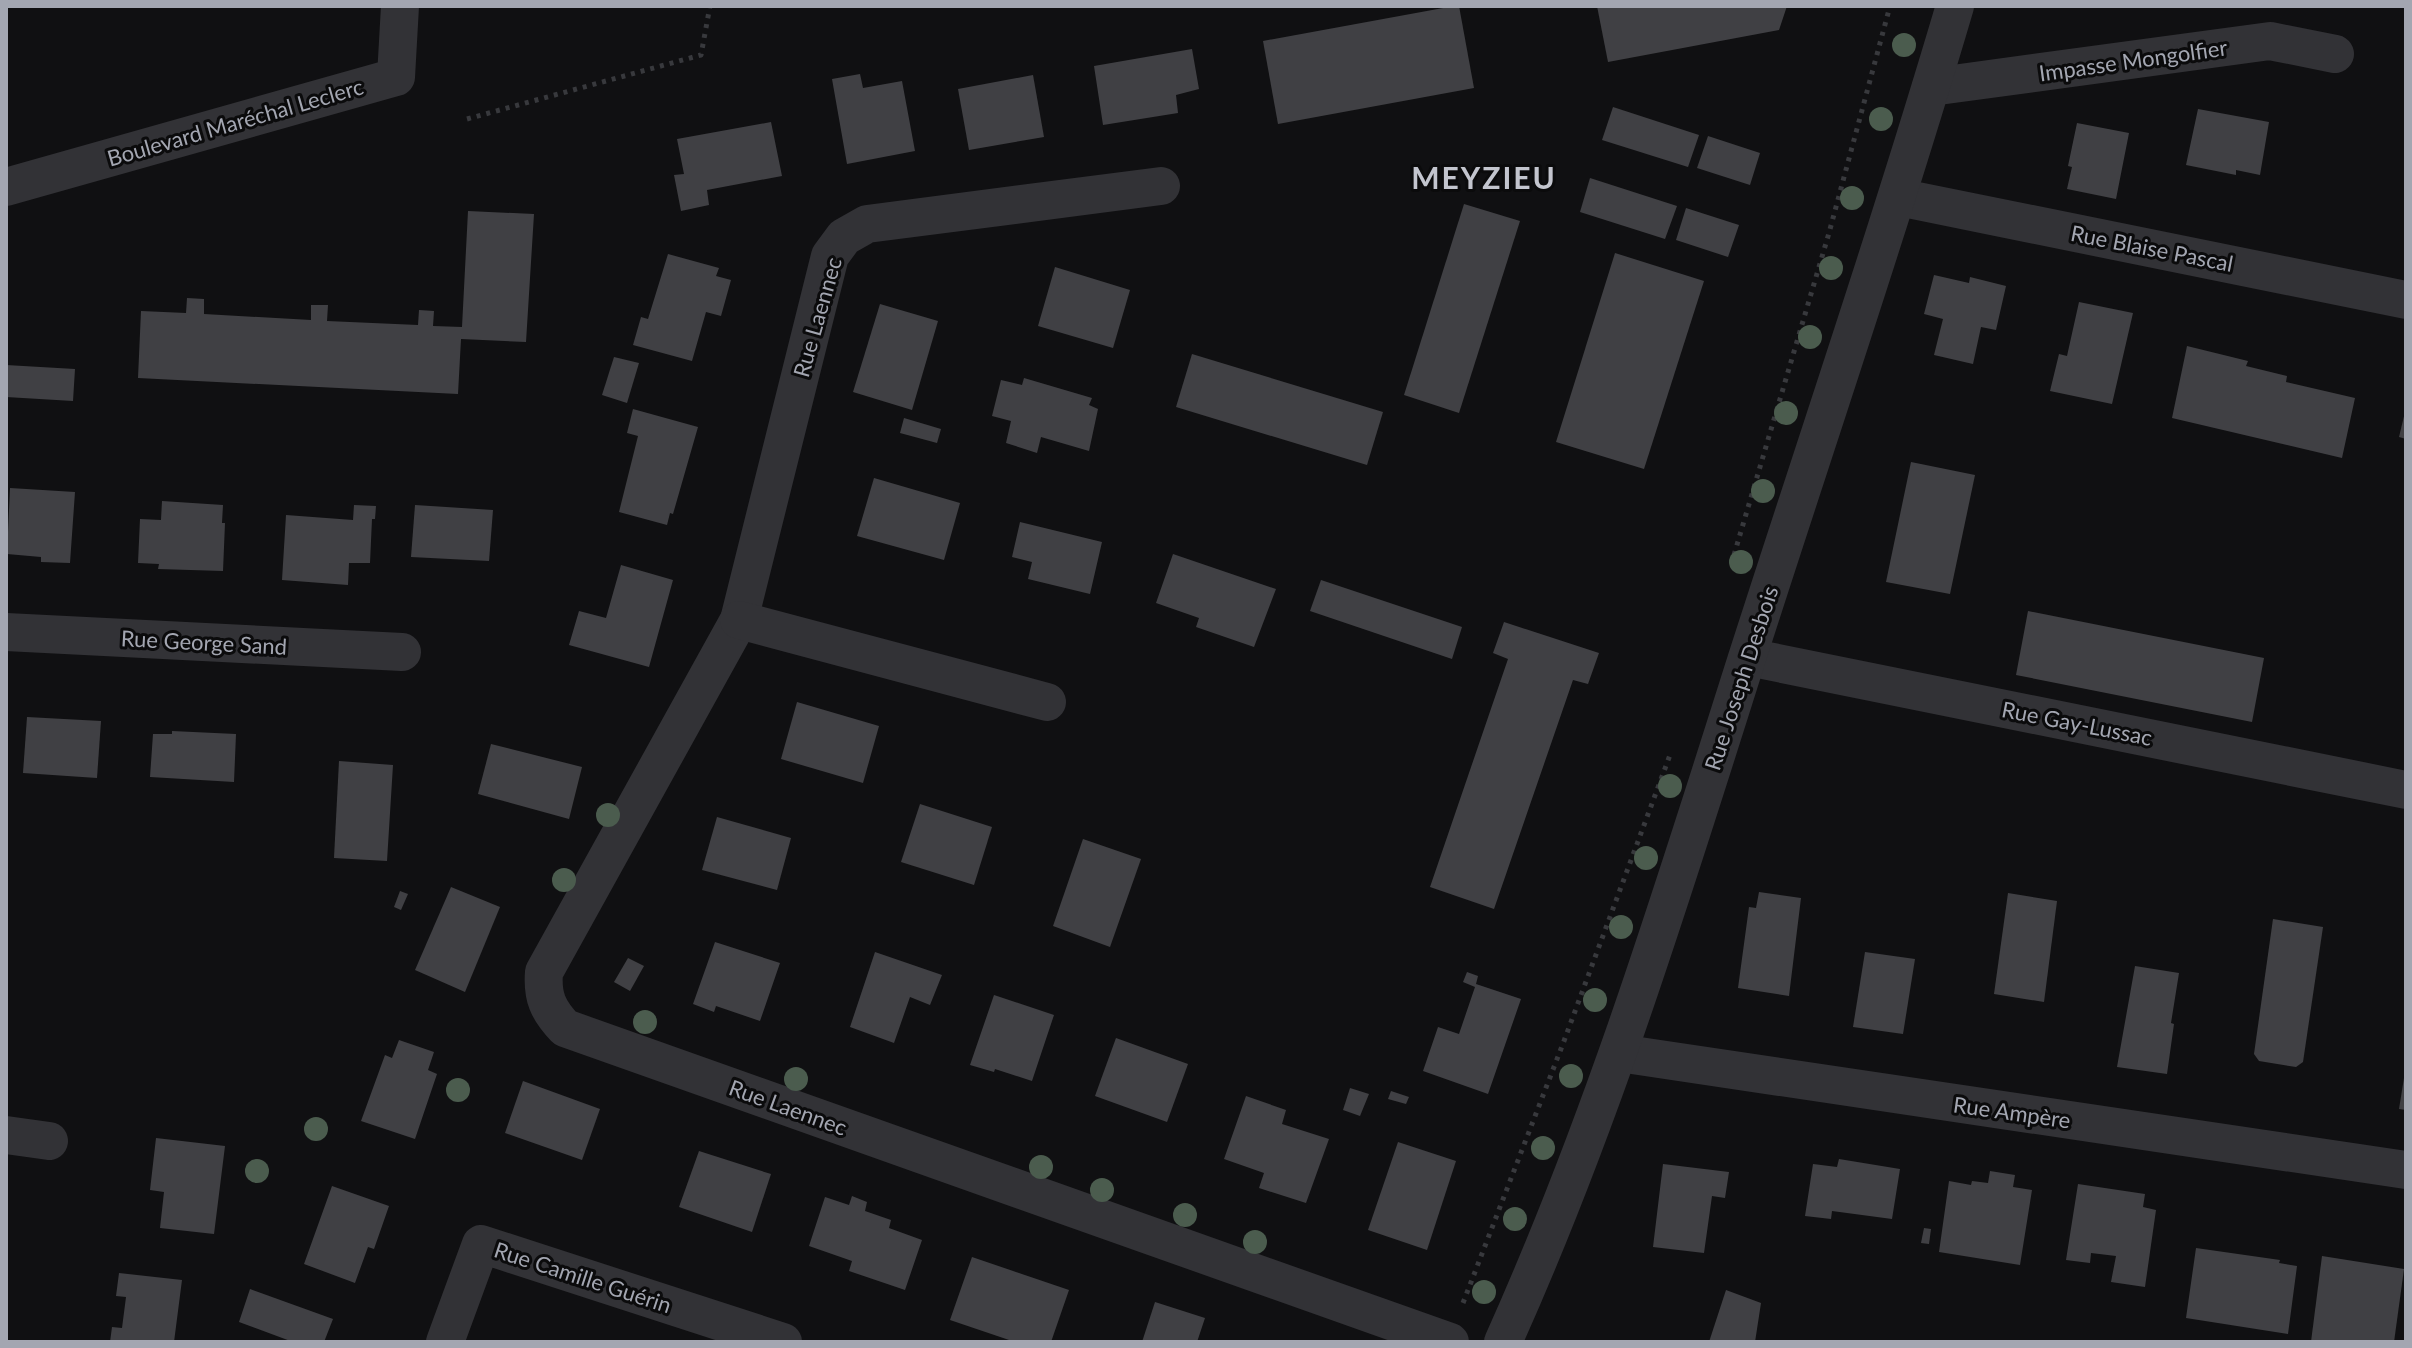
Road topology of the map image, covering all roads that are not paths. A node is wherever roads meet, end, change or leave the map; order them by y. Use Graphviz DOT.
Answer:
graph roads {
  1 [pos="400,6"];
  2 [pos="1955,6"];
  3 [pos="2335,54"];
  4 [pos="1931,87"];
  5 [pos="1161,186"];
  6 [pos="6,187"];
  7 [pos="1898,197"];
  8 [pos="2406,300"];
  9 [pos="739,620"];
  10 [pos="6,632"];
  11 [pos="402,652"];
  12 [pos="1748,657"];
  13 [pos="1047,702"];
  14 [pos="2406,790"];
  15 [pos="1619,1053"];
  16 [pos="6,1135"];
  17 [pos="49,1141"];
  18 [pos="2406,1170"];
  19 [pos="445,1342"];
  20 [pos="783,1342"];
  21 [pos="1449,1342"];
  22 [pos="1503,1342"];
  1 -- 6 [label="street, Boulevard Maréchal Leclerc"];
  2 -- 4 [label="street, Rue Joseph Desbois"];
  3 -- 4 [label="street, Impasse Mongolfier"];
  4 -- 7 [label="street, Rue Joseph Desbois"];
  5 -- 9 [label="street, Rue Laennec"];
  7 -- 8 [label="street, Rue Blaise Pascal"];
  7 -- 12 [label="street, Rue Joseph Desbois"];
  9 -- 13 [label="street"];
  9 -- 21 [label="street, Rue Laennec"];
  10 -- 11 [label="street, Rue George Sand"];
  12 -- 14 [label="street, Rue Gay-Lussac"];
  12 -- 15 [label="street, Rue Joseph Desbois"];
  15 -- 18 [label="street, Rue Ampère"];
  15 -- 22 [label="street, Rue Joseph Desbois"];
  16 -- 17 [label="street"];
  19 -- 20 [label="street, Rue Camille Guérin"];
}
